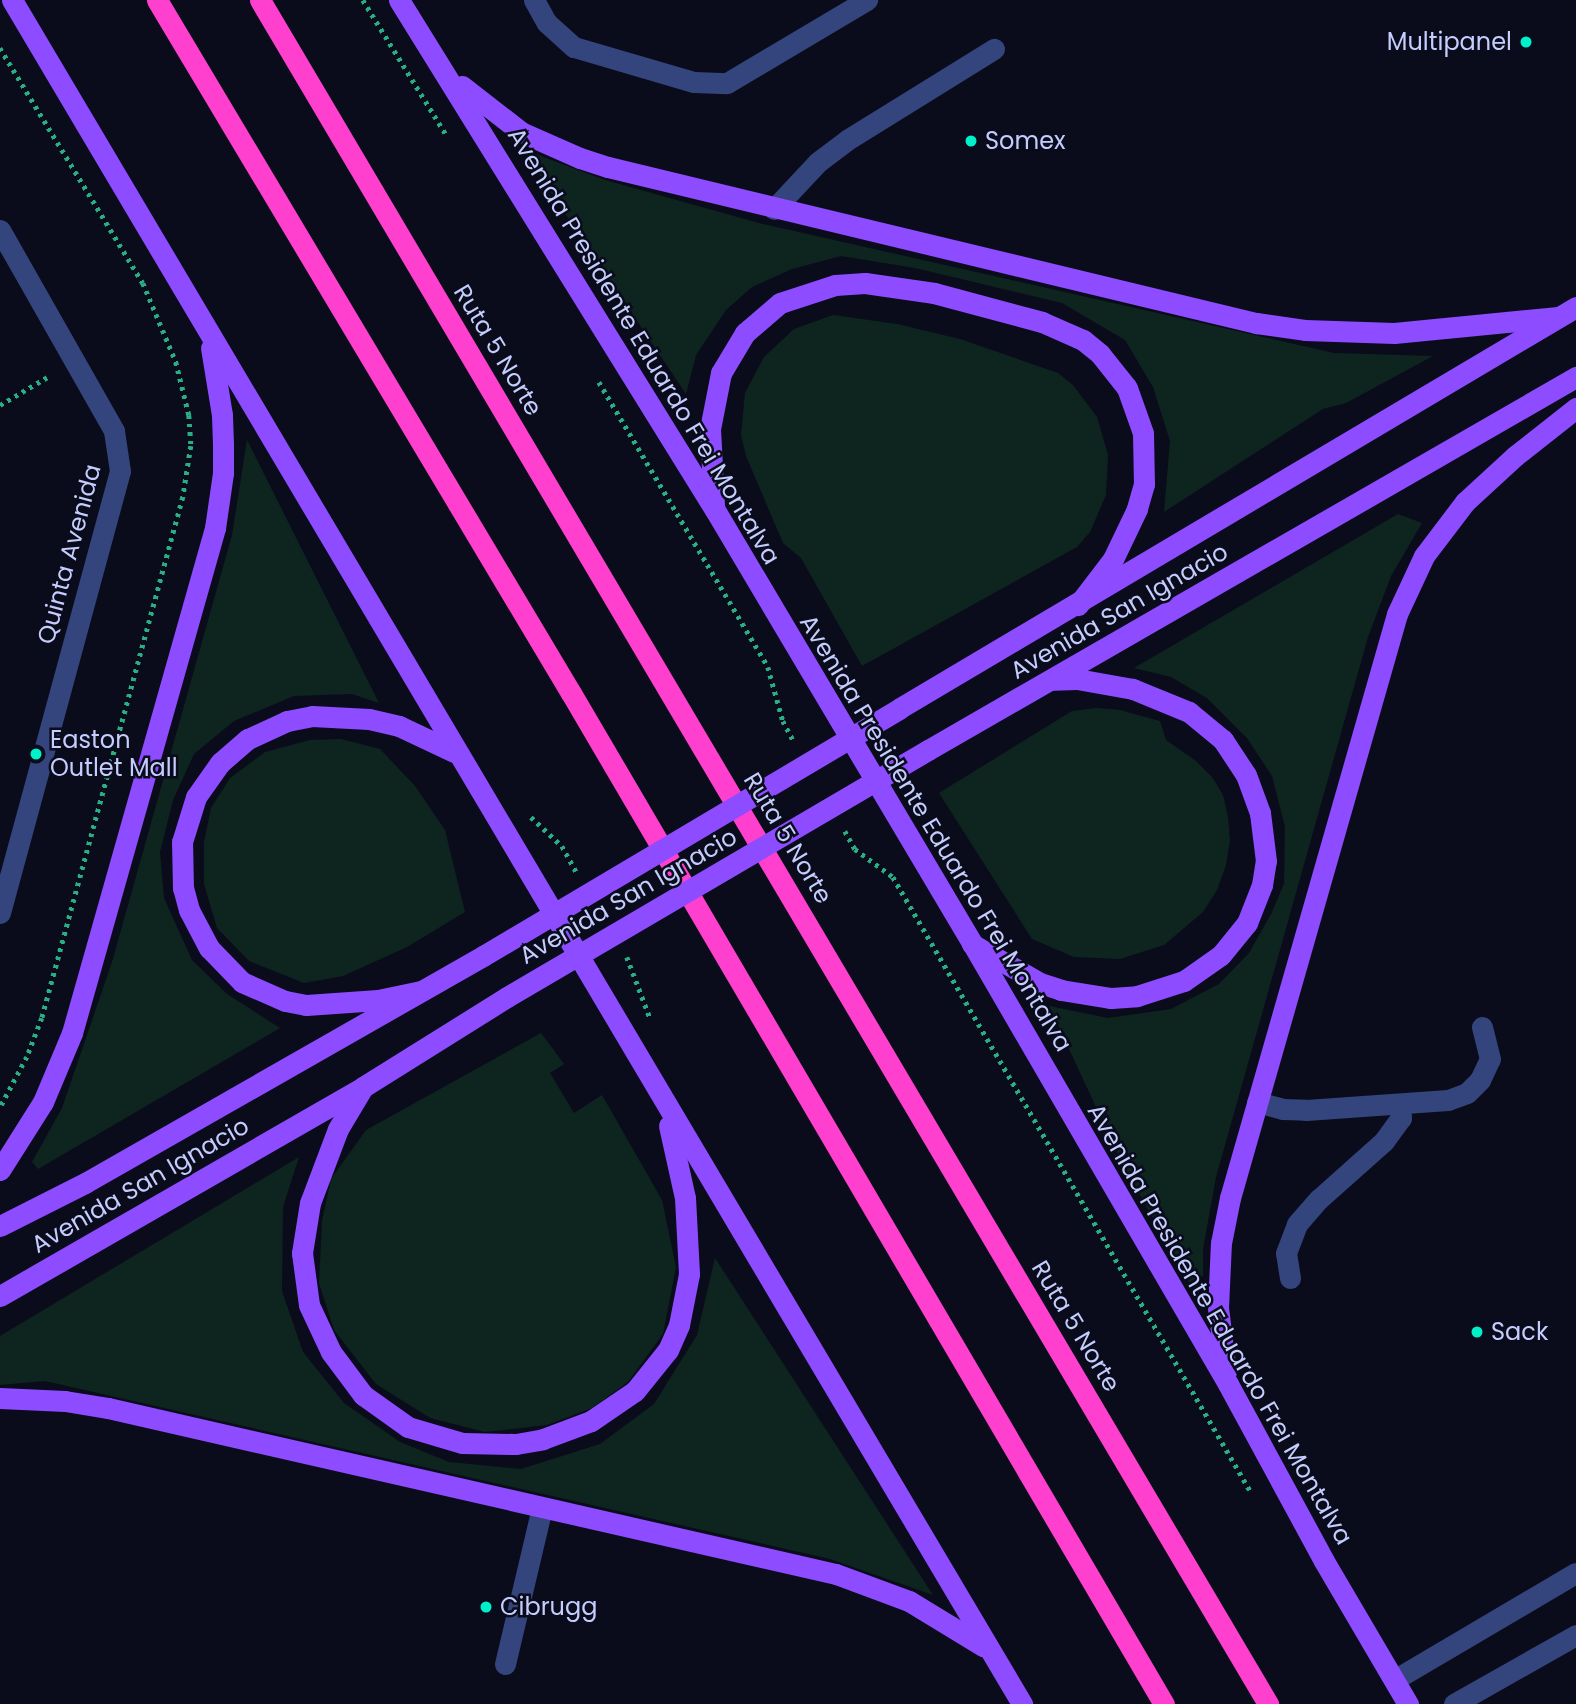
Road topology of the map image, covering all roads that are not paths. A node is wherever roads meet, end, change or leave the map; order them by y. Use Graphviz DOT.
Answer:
graph roads {
  1 [pos="12,0"];
  2 [pos="157,0"];
  3 [pos="260,0"];
  4 [pos="399,0"];
  5 [pos="534,0"];
  6 [pos="867,0"];
  7 [pos="994,49"];
  8 [pos="445,70"];
  9 [pos="774,209"];
  10 [pos="0,230"];
  11 [pos="1567,312"];
  12 [pos="206,329"];
  13 [pos="1576,377"];
  14 [pos="1576,408"];
  15 [pos="715,510"];
  16 [pos="1078,605"];
  17 [pos="1051,681"];
  18 [pos="455,752"];
  19 [pos="0,913"];
  20 [pos="972,943"];
  21 [pos="421,991"];
  22 [pos="1482,1027"];
  23 [pos="363,1087"];
  24 [pos="658,1094"];
  25 [pos="1257,1102"];
  26 [pos="1400,1104"];
  27 [pos="0,1170"];
  28 [pos="0,1226"];
  29 [pos="1290,1278"];
  30 [pos="0,1296"];
  31 [pos="1228,1384"];
  32 [pos="0,1398"];
  33 [pos="542,1508"];
  34 [pos="1576,1573"];
  35 [pos="1576,1635"];
  36 [pos="990,1650"];
  37 [pos="505,1664"];
  38 [pos="1394,1680"];
  39 [pos="1022,1704"];
  40 [pos="1164,1704"];
  41 [pos="1268,1704"];
  42 [pos="1408,1704"];
  43 [pos="1454,1704"];
  1 -- 12 [label="main road"];
  2 -- 40 [label="highway"];
  3 -- 41 [label="highway, Ruta 5 Norte"];
  4 -- 8 [label="main road, Avenida Presidente Eduardo Frei Montalva"];
  5 -- 6 [label="lane"];
  7 -- 9 [label="lane"];
  8 -- 9 [label="main road"];
  8 -- 15 [label="main road, Avenida Presidente Eduardo Frei Montalva"];
  9 -- 11 [label="main road"];
  10 -- 19 [label="lane, Quinta Avenida"];
  11 -- 16 [label="main road, Avenida San Ignacio"];
  12 -- 18 [label="main road"];
  12 -- 27 [label="main road"];
  13 -- 17 [label="main road, Avenida San Ignacio"];
  14 -- 25 [label="main road"];
  15 -- 16 [label="main road"];
  15 -- 20 [label="main road, Avenida Presidente Eduardo Frei Montalva"];
  16 -- 21 [label="main road, Avenida San Ignacio, bridge"];
  17 -- 20 [label="main road"];
  17 -- 23 [label="main road, Avenida San Ignacio, bridge"];
  18 -- 21 [label="main road"];
  18 -- 24 [label="main road"];
  20 -- 31 [label="main road, Avenida Presidente Eduardo Frei Montalva"];
  21 -- 28 [label="main road, Avenida San Ignacio"];
  22 -- 26 [label="lane"];
  23 -- 24 [label="main road"];
  23 -- 30 [label="main road, Avenida San Ignacio"];
  24 -- 36 [label="main road"];
  25 -- 26 [label="lane"];
  25 -- 31 [label="main road"];
  26 -- 29 [label="lane"];
  31 -- 38 [label="main road, Avenida Presidente Eduardo Frei Montalva"];
  32 -- 33 [label="main road"];
  33 -- 36 [label="main road"];
  33 -- 37 [label="lane"];
  34 -- 38 [label="lane"];
  35 -- 43 [label="lane"];
  36 -- 39 [label="main road"];
  38 -- 42 [label="main road, Avenida Presidente Eduardo Frei Montalva"];
}
